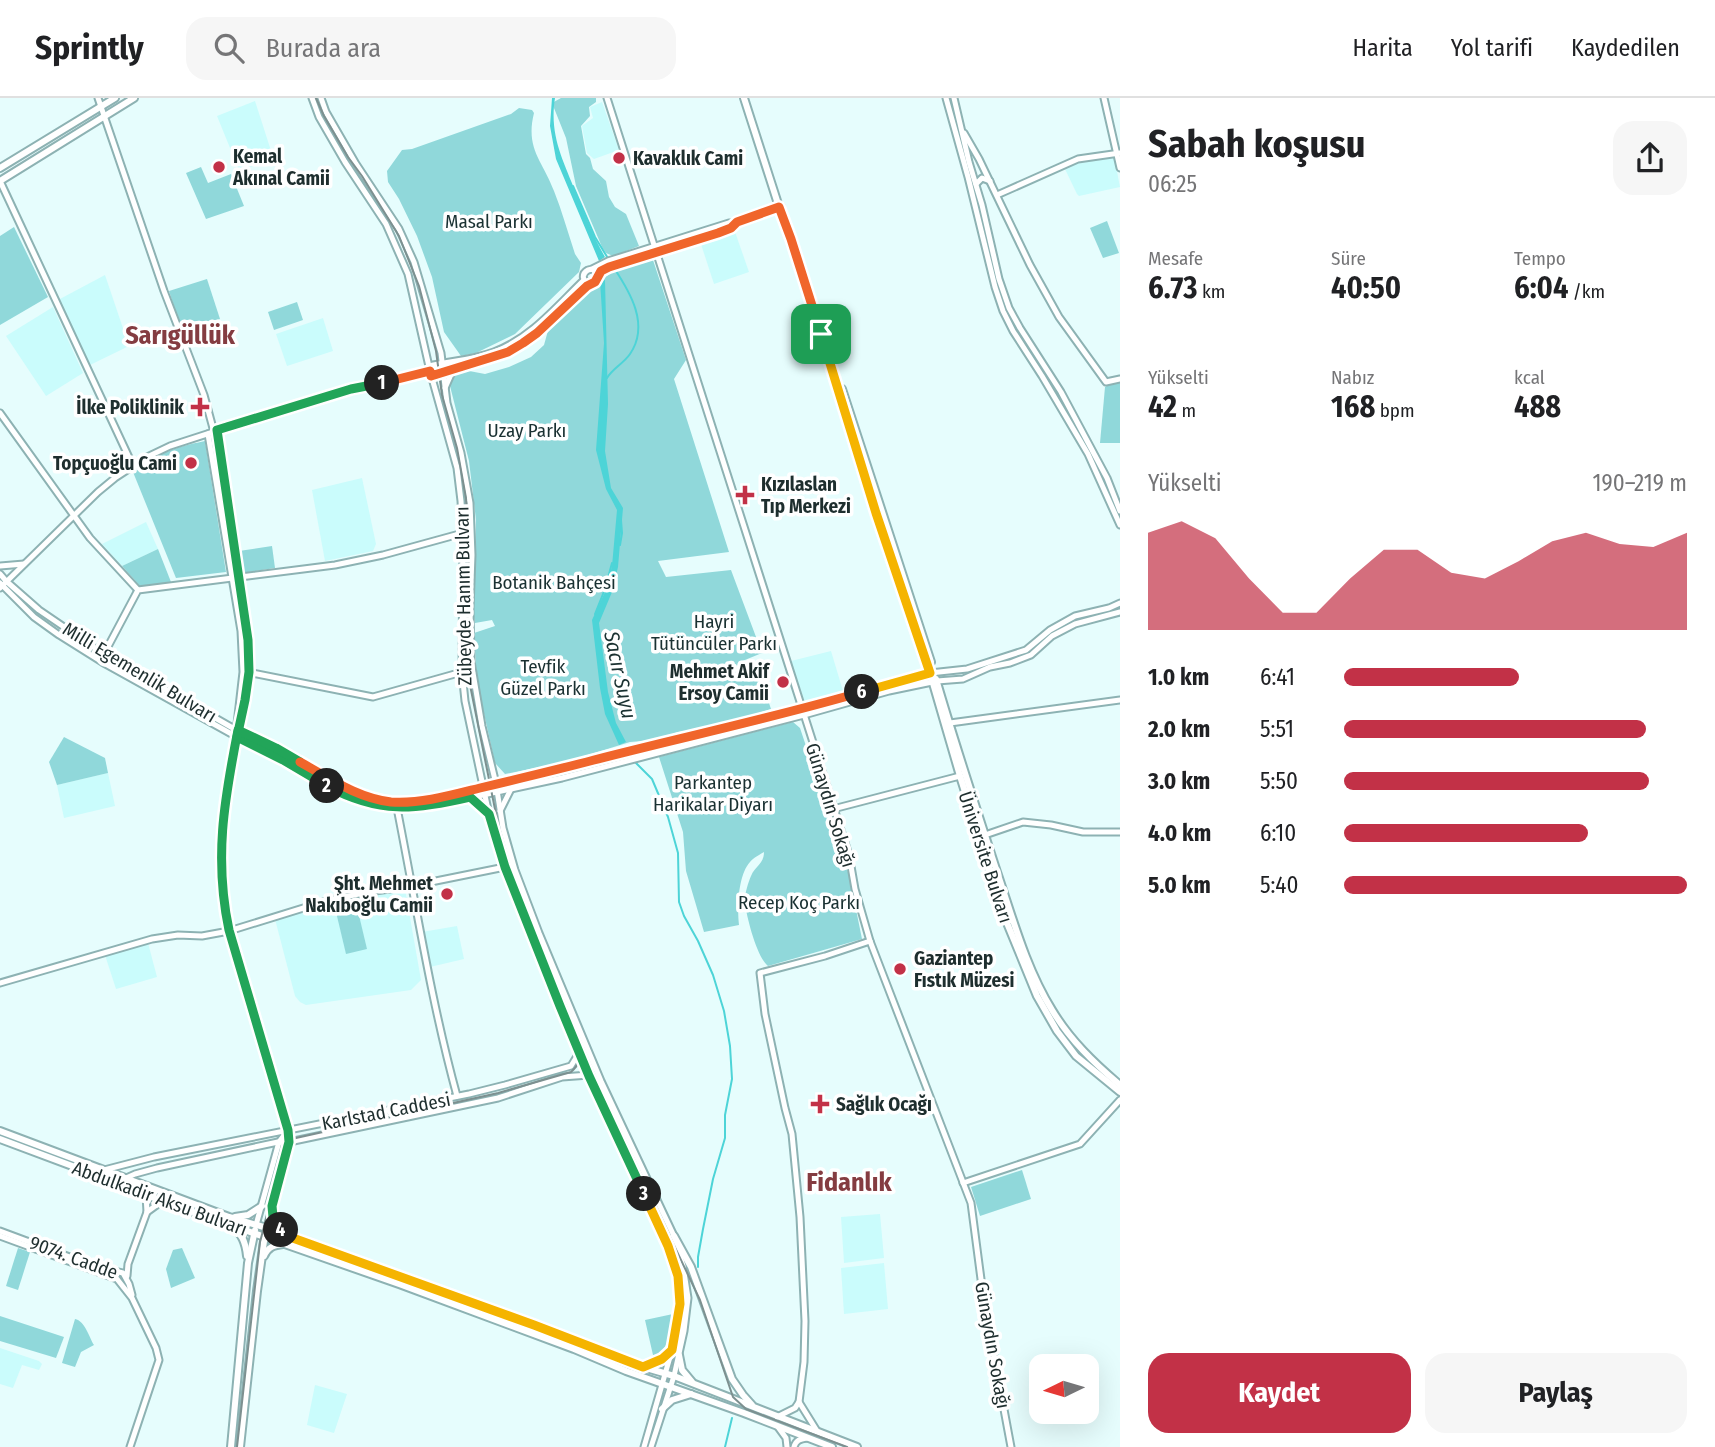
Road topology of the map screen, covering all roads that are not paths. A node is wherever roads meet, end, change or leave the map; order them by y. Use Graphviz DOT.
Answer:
graph roads {
  1 [pos="98,98"];
  2 [pos="115,98"];
  3 [pos="134,98"];
  4 [pos="312,98"];
  5 [pos="321,98"];
  6 [pos="607,98"];
  7 [pos="746,98"];
  8 [pos="946,98"];
  9 [pos="954,98"];
  10 [pos="1104,98"];
  11 [pos="101,106"];
  12 [pos="104,115"];
  13 [pos="961,130"];
  14 [pos="1118,153"];
  15 [pos="0,168"];
  16 [pos="1120,168"];
  17 [pos="969,170"];
  18 [pos="985,170"];
  19 [pos="0,181"];
  20 [pos="990,181"];
  21 [pos="976,184"];
  22 [pos="997,194"];
  23 [pos="780,206"];
  24 [pos="655,249"];
  25 [pos="592,269"];
  26 [pos="598,276"];
  27 [pos="587,282"];
  28 [pos="441,353"];
  29 [pos="452,362"];
  30 [pos="442,364"];
  31 [pos="453,370"];
  32 [pos="430,371"];
  33 [pos="443,374"];
  34 [pos="1120,379"];
  35 [pos="445,388"];
  36 [pos="0,413"];
  37 [pos="213,432"];
  38 [pos="133,466"];
  39 [pos="1120,511"];
  40 [pos="73,516"];
  41 [pos="1120,525"];
  42 [pos="463,533"];
  43 [pos="24,564"];
  44 [pos="0,566"];
  45 [pos="0,574"];
  46 [pos="236,577"];
  47 [pos="2,585"];
  48 [pos="138,590"];
  49 [pos="1120,603"];
  50 [pos="1120,612"];
  51 [pos="104,654"];
  52 [pos="246,672"];
  53 [pos="462,672"];
  54 [pos="932,672"];
  55 [pos="935,682"];
  56 [pos="1120,700"];
  57 [pos="803,712"];
  58 [pos="950,723"];
  59 [pos="237,734"];
  60 [pos="480,771"];
  61 [pos="493,776"];
  62 [pos="960,776"];
  63 [pos="509,785"];
  64 [pos="496,788"];
  65 [pos="484,790"];
  66 [pos="469,794"];
  67 [pos="397,808"];
  68 [pos="833,809"];
  69 [pos="500,811"];
  70 [pos="489,814"];
  71 [pos="1120,832"];
  72 [pos="982,836"];
  73 [pos="505,867"];
  74 [pos="411,886"];
  75 [pos="229,930"];
  76 [pos="870,942"];
  77 [pos="0,983"];
  78 [pos="579,1053"];
  79 [pos="589,1076"];
  80 [pos="1120,1085"];
  81 [pos="1120,1093"];
  82 [pos="457,1096"];
  83 [pos="1120,1100"];
  84 [pos="288,1130"];
  85 [pos="0,1131"];
  86 [pos="0,1139"];
  87 [pos="279,1142"];
  88 [pos="289,1142"];
  89 [pos="103,1171"];
  90 [pos="126,1178"];
  91 [pos="963,1183"];
  92 [pos="146,1195"];
  93 [pos="165,1202"];
  94 [pos="262,1206"];
  95 [pos="272,1206"];
  96 [pos="147,1212"];
  97 [pos="227,1220"];
  98 [pos="267,1228"];
  99 [pos="255,1229"];
  100 [pos="0,1231"];
  101 [pos="0,1236"];
  102 [pos="264,1236"];
  103 [pos="674,1236"];
  104 [pos="290,1237"];
  105 [pos="286,1244"];
  106 [pos="248,1263"];
  107 [pos="128,1264"];
  108 [pos="261,1268"];
  109 [pos="120,1272"];
  110 [pos="127,1278"];
  111 [pos="119,1281"];
  112 [pos="132,1298"];
  113 [pos="672,1350"];
  114 [pos="679,1356"];
  115 [pos="643,1367"];
  116 [pos="665,1373"];
  117 [pos="674,1376"];
  118 [pos="662,1384"];
  119 [pos="696,1385"];
  120 [pos="671,1387"];
  121 [pos="691,1394"];
  122 [pos="799,1402"];
  123 [pos="663,1409"];
  124 [pos="756,1409"];
  125 [pos="777,1417"];
  126 [pos="778,1427"];
  127 [pos="817,1431"];
  128 [pos="808,1437"];
  129 [pos="787,1445"];
  130 [pos="795,1445"];
  131 [pos="130,1447"];
  132 [pos="231,1447"];
  133 [pos="240,1447"];
  134 [pos="644,1447"];
  135 [pos="651,1447"];
  136 [pos="832,1447"];
  137 [pos="857,1447"];
  138 [pos="1011,1447"];
  1 -- 11 [label="street"];
  2 -- 11 [label="main road"];
  3 -- 12 [label="main road"];
  4 -- 32 [label="street, Zübeyde Hanım Bulvarı"];
  5 -- 28 [label="street, Zübeyde Hanım Bulvarı"];
  6 -- 24 [label="street, Günaydın Sokağı"];
  7 -- 23 [label="main road, Üniversite Bulvarı"];
  8 -- 17 [label="street"];
  9 -- 13 [label="street"];
  10 -- 14 [label="street"];
  11 -- 12 [label="street"];
  11 -- 15 [label="main road"];
  12 -- 19 [label="main road"];
  12 -- 37 [label="street"];
  13 -- 17 [label="street"];
  13 -- 18 [label="street"];
  14 -- 16 [label="street"];
  14 -- 22 [label="street"];
  17 -- 18 [label="street"];
  17 -- 21 [label="street"];
  17 -- 41 [label="street"];
  18 -- 20 [label="street"];
  19 -- 38 [label="street"];
  20 -- 21 [label="street"];
  20 -- 22 [label="street"];
  21 -- 39 [label="street"];
  22 -- 34 [label="street"];
  23 -- 24 [label="street"];
  23 -- 54 [label="main road, Üniversite Bulvarı"];
  24 -- 25 [label="street"];
  24 -- 26 [label="street"];
  24 -- 57 [label="street, Günaydın Sokağı"];
  25 -- 26 [label="street"];
  25 -- 27 [label="street"];
  26 -- 27 [label="street"];
  27 -- 29 [label="street"];
  27 -- 31 [label="street"];
  28 -- 29 [label="street"];
  28 -- 30 [label="street, Zübeyde Hanım Bulvarı"];
  29 -- 30 [label="street"];
  30 -- 32 [label="street"];
  30 -- 33 [label="street, Zübeyde Hanım Bulvarı"];
  31 -- 33 [label="street"];
  31 -- 35 [label="street"];
  32 -- 33 [label="street"];
  32 -- 37 [label="street"];
  32 -- 42 [label="street, Zübeyde Hanım Bulvarı"];
  33 -- 35 [label="street, Zübeyde Hanım Bulvarı"];
  35 -- 61 [label="street, Zübeyde Hanım Bulvarı"];
  36 -- 40 [label="street"];
  37 -- 38 [label="street"];
  37 -- 46 [label="street"];
  37 -- 46 [label="street"];
  38 -- 40 [label="street"];
  40 -- 43 [label="street"];
  40 -- 48 [label="street"];
  42 -- 46 [label="street"];
  42 -- 53 [label="street, Zübeyde Hanım Bulvarı"];
  43 -- 44 [label="street"];
  43 -- 47 [label="street"];
  45 -- 47 [label="street, Milli Egemenlik Bulvarı"];
  46 -- 48 [label="street"];
  46 -- 52 [label="street"];
  47 -- 51 [label="street, Milli Egemenlik Bulvarı"];
  47 -- 59 [label="street, Milli Egemenlik Bulvarı"];
  48 -- 51 [label="street"];
  49 -- 54 [label="street, Milli Egemenlik Bulvarı"];
  50 -- 55 [label="street, Milli Egemenlik Bulvarı"];
  51 -- 59 [label="street, Milli Egemenlik Bulvarı"];
  52 -- 53 [label="street"];
  52 -- 59 [label="street"];
  53 -- 60 [label="street, Zübeyde Hanım Bulvarı"];
  54 -- 55 [label="main road, Üniversite Bulvarı"];
  54 -- 57 [label="street, Milli Egemenlik Bulvarı"];
  55 -- 57 [label="street, Milli Egemenlik Bulvarı"];
  55 -- 58 [label="main road, Üniversite Bulvarı"];
  55 -- 62 [label="main road, Üniversite Bulvarı"];
  56 -- 58 [label="street"];
  57 -- 63 [label="street, Milli Egemenlik Bulvarı"];
  57 -- 63 [label="street, Milli Egemenlik Bulvarı"];
  57 -- 68 [label="street, Günaydın Sokağı"];
  58 -- 72 [label="main road, Üniversite Bulvarı"];
  59 -- 66 [label="street, Milli Egemenlik Bulvarı"];
  59 -- 67 [label="street, Milli Egemenlik Bulvarı"];
  59 -- 75 [label="street"];
  60 -- 65 [label="street, Zübeyde Hanım Bulvarı"];
  60 -- 66 [label="street"];
  61 -- 63 [label="street"];
  61 -- 64 [label="street, Zübeyde Hanım Bulvarı"];
  62 -- 68 [label="street"];
  62 -- 72 [label="main road, Üniversite Bulvarı"];
  63 -- 64 [label="street, Milli Egemenlik Bulvarı"];
  63 -- 69 [label="street"];
  64 -- 65 [label="street, Milli Egemenlik Bulvarı"];
  64 -- 69 [label="street, Zübeyde Hanım Bulvarı"];
  65 -- 66 [label="street, Milli Egemenlik Bulvarı"];
  65 -- 70 [label="street, Zübeyde Hanım Bulvarı"];
  66 -- 67 [label="street, Milli Egemenlik Bulvarı"];
  66 -- 70 [label="street"];
  67 -- 74 [label="street"];
  68 -- 76 [label="street, Günaydın Sokağı"];
  69 -- 103 [label="street, Zübeyde Hanım Bulvarı"];
  70 -- 73 [label="street, Zübeyde Hanım Bulvarı"];
  71 -- 72 [label="street"];
  72 -- 80 [label="main road, Üniversite Bulvarı"];
  72 -- 81 [label="main road, Üniversite Bulvarı"];
  73 -- 74 [label="street"];
  73 -- 78 [label="street, Zübeyde Hanım Bulvarı"];
  74 -- 75 [label="street"];
  74 -- 82 [label="street"];
  75 -- 77 [label="street"];
  75 -- 84 [label="street"];
  76 -- 91 [label="street, Günaydın Sokağı"];
  76 -- 122 [label="street"];
  78 -- 79 [label="street, Zübeyde Hanım Bulvarı"];
  78 -- 82 [label="street, Karlstad Caddesi"];
  79 -- 88 [label="street, Karlstad Caddesi"];
  79 -- 113 [label="street, Zübeyde Hanım Bulvarı"];
  82 -- 84 [label="street, Karlstad Caddesi"];
  83 -- 91 [label="street"];
  84 -- 87 [label="street"];
  84 -- 88 [label="street"];
  84 -- 89 [label="street, Karlstad Caddesi"];
  85 -- 89 [label="main road, Abdulkadir Aksu Bulvarı"];
  86 -- 92 [label="main road, Abdulkadir Aksu Bulvarı"];
  87 -- 88 [label="street, Karlstad Caddesi"];
  87 -- 90 [label="street, Karlstad Caddesi"];
  87 -- 94 [label="street"];
  88 -- 95 [label="street"];
  89 -- 90 [label="main road, Abdulkadir Aksu Bulvarı"];
  90 -- 97 [label="main road, Abdulkadir Aksu Bulvarı"];
  91 -- 138 [label="street, Günaydın Sokağı"];
  92 -- 93 [label="main road, Abdulkadir Aksu Bulvarı"];
  92 -- 96 [label="street"];
  93 -- 96 [label="street"];
  93 -- 97 [label="main road, Abdulkadir Aksu Bulvarı"];
  94 -- 97 [label="main road"];
  94 -- 99 [label="street"];
  95 -- 98 [label="street"];
  95 -- 104 [label="main road"];
  96 -- 107 [label="street"];
  97 -- 99 [label="main road, Abdulkadir Aksu Bulvarı"];
  97 -- 106 [label="main road"];
  98 -- 99 [label="main road, Abdulkadir Aksu Bulvarı"];
  98 -- 102 [label="main road"];
  98 -- 104 [label="main road, Abdulkadir Aksu Bulvarı"];
  99 -- 102 [label="main road, Abdulkadir Aksu Bulvarı"];
  99 -- 106 [label="main road"];
  100 -- 109 [label="street, 9074. Cadde"];
  101 -- 111 [label="street, 9074. Cadde"];
  102 -- 105 [label="main road, Abdulkadir Aksu Bulvarı"];
  102 -- 108 [label="main road"];
  103 -- 114 [label="street, Zübeyde Hanım Bulvarı"];
  103 -- 124 [label="main road"];
  104 -- 115 [label="main road, Abdulkadir Aksu Bulvarı"];
  105 -- 108 [label="main road"];
  105 -- 118 [label="main road, Abdulkadir Aksu Bulvarı"];
  106 -- 132 [label="main road"];
  107 -- 109 [label="street"];
  107 -- 110 [label="street"];
  108 -- 133 [label="main road"];
  109 -- 110 [label="street, 9074. Cadde"];
  109 -- 111 [label="street"];
  110 -- 111 [label="street"];
  110 -- 112 [label="street, 9074. Cadde"];
  111 -- 112 [label="street, 9074. Cadde"];
  112 -- 131 [label="street, 9074. Cadde"];
  113 -- 115 [label="main road"];
  113 -- 116 [label="street, Zübeyde Hanım Bulvarı"];
  114 -- 117 [label="street, Zübeyde Hanım Bulvarı"];
  114 -- 119 [label="main road"];
  115 -- 116 [label="main road, Abdulkadir Aksu Bulvarı"];
  116 -- 117 [label="main road, Abdulkadir Aksu Bulvarı"];
  116 -- 118 [label="street, Zübeyde Hanım Bulvarı"];
  117 -- 119 [label="main road, Abdulkadir Aksu Bulvarı"];
  117 -- 120 [label="street, Zübeyde Hanım Bulvarı"];
  118 -- 120 [label="main road, Abdulkadir Aksu Bulvarı"];
  118 -- 134 [label="street, Zübeyde Hanım Bulvarı"];
  119 -- 124 [label="main road, Abdulkadir Aksu Bulvarı"];
  120 -- 121 [label="main road, Abdulkadir Aksu Bulvarı"];
  120 -- 123 [label="street, Zübeyde Hanım Bulvarı"];
  121 -- 123 [label="main road"];
  121 -- 126 [label="main road, Abdulkadir Aksu Bulvarı"];
  122 -- 125 [label="street"];
  122 -- 127 [label="street"];
  123 -- 135 [label="street, Zübeyde Hanım Bulvarı"];
  124 -- 125 [label="main road, Abdulkadir Aksu Bulvarı"];
  125 -- 127 [label="main road, Abdulkadir Aksu Bulvarı"];
  126 -- 128 [label="main road, Abdulkadir Aksu Bulvarı"];
  126 -- 129 [label="street"];
  127 -- 137 [label="main road, Abdulkadir Aksu Bulvarı"];
  128 -- 130 [label="street"];
  128 -- 136 [label="main road, Abdulkadir Aksu Bulvarı"];
  129 -- 130 [label="street"];
}
